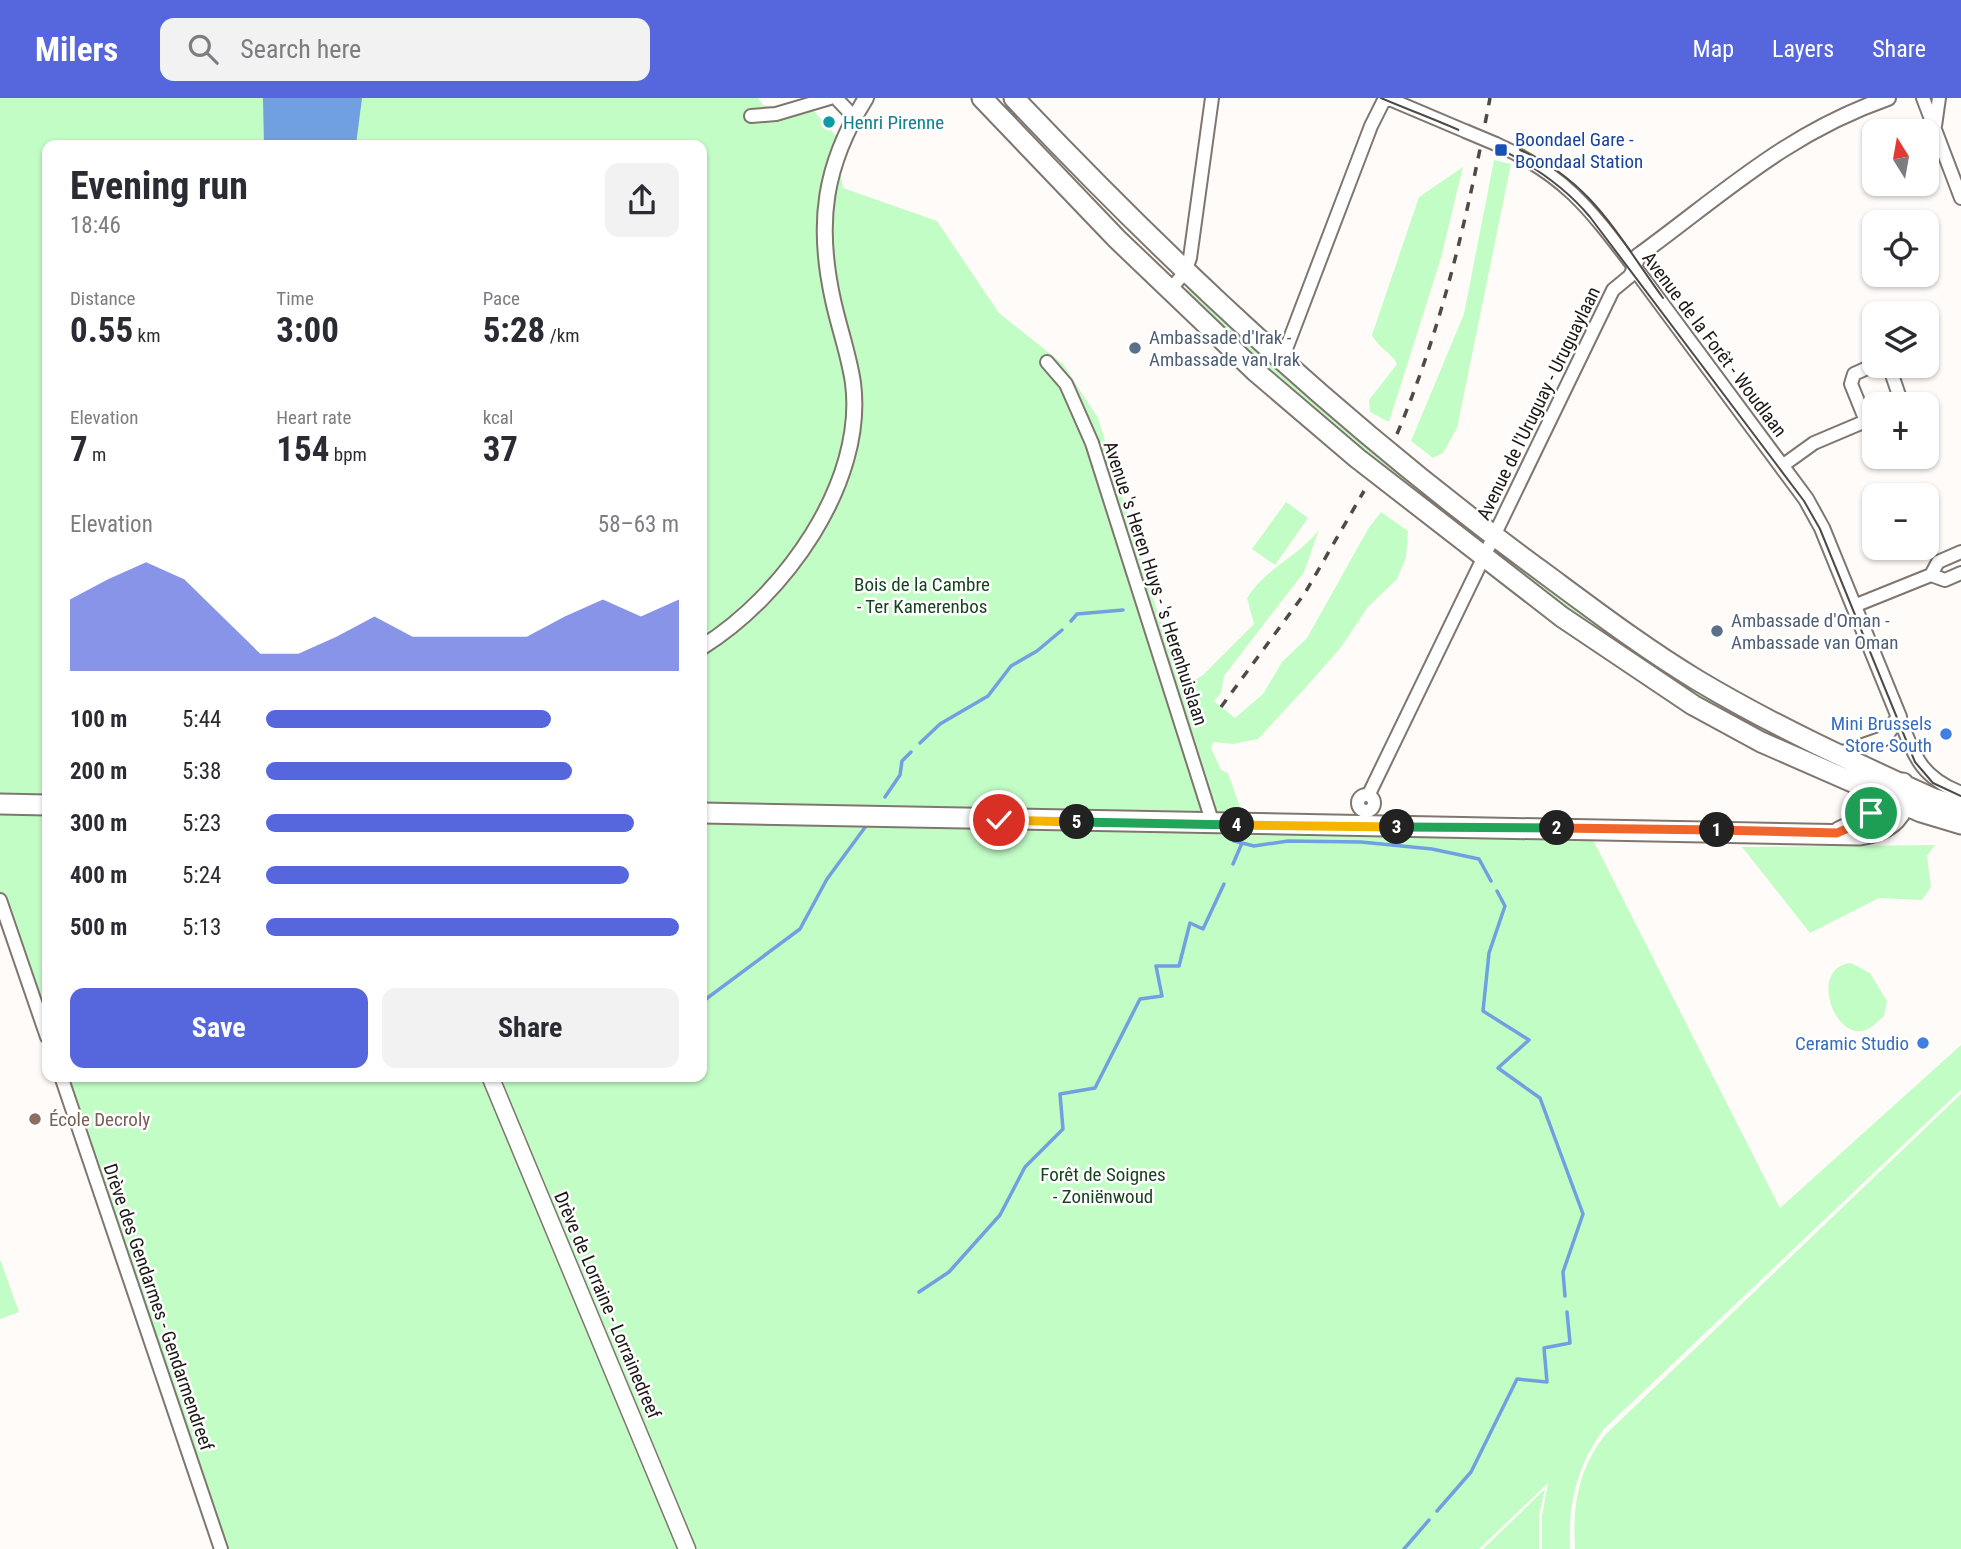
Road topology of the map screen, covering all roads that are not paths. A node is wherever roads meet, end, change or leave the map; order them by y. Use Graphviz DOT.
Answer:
graph roads {
  1 [pos="830,98"];
  2 [pos="836,98"];
  3 [pos="866,98"];
  4 [pos="982,98"];
  5 [pos="1014,98"];
  6 [pos="1212,98"];
  7 [pos="1386,98"];
  8 [pos="1888,98"];
  9 [pos="1923,98"];
  10 [pos="1939,98"];
  11 [pos="751,116"];
  12 [pos="854,117"];
  13 [pos="1932,119"];
  14 [pos="1936,119"];
  15 [pos="1939,137"];
  16 [pos="1961,198"];
  17 [pos="1634,267"];
  18 [pos="1185,272"];
  19 [pos="1170,290"];
  20 [pos="1278,359"];
  21 [pos="1047,362"];
  22 [pos="1862,370"];
  23 [pos="1862,402"];
  24 [pos="1862,423"];
  25 [pos="1782,466"];
  26 [pos="1494,536"];
  27 [pos="1961,552"];
  28 [pos="1484,558"];
  29 [pos="1961,573"];
  30 [pos="1931,575"];
  31 [pos="1854,606"];
  32 [pos="707,643"];
  33 [pos="1899,716"];
  34 [pos="1840,754"];
  35 [pos="1903,783"];
  36 [pos="1879,793"];
  37 [pos="1369,794"];
  38 [pos="1957,798"];
  39 [pos="0,804"];
  40 [pos="1904,804"];
  41 [pos="42,805"];
  42 [pos="707,813"];
  43 [pos="1213,824"];
  44 [pos="1961,824"];
  45 [pos="1837,833"];
  46 [pos="0,900"];
  47 [pos="42,1022"];
  48 [pos="63,1082"];
  49 [pos="492,1082"];
  50 [pos="221,1549"];
  51 [pos="687,1549"];
  1 -- 11 [label="street"];
  2 -- 12 [label="street"];
  3 -- 12 [label="street"];
  4 -- 19 [label="main road"];
  5 -- 18 [label="main road"];
  6 -- 18 [label="street"];
  7 -- 17 [label="street, Avenue de la Forêt - Woudlaan, bridge"];
  7 -- 20 [label="street"];
  8 -- 17 [label="street, Avenue de l'Uruguay - Uruguaylaan"];
  9 -- 13 [label="street"];
  10 -- 14 [label="street"];
  12 -- 32 [label="street"];
  15 -- 16 [label="street"];
  17 -- 25 [label="street, Avenue de la Forêt - Woudlaan"];
  17 -- 26 [label="street, Avenue de l'Uruguay - Uruguaylaan"];
  18 -- 19 [label="street"];
  18 -- 20 [label="main road"];
  19 -- 28 [label="main road"];
  20 -- 26 [label="main road"];
  21 -- 43 [label="street, Avenue 's Heren Huys - 's Herenhuislaan"];
  22 -- 23 [label="street"];
  24 -- 25 [label="street"];
  25 -- 31 [label="street, Avenue de la Forêt - Woudlaan"];
  26 -- 28 [label="street, Avenue de l'Uruguay - Uruguaylaan"];
  26 -- 34 [label="main road"];
  27 -- 30 [label="street"];
  28 -- 36 [label="main road"];
  28 -- 37 [label="street, Avenue de l'Uruguay - Uruguaylaan"];
  29 -- 30 [label="street"];
  30 -- 31 [label="street"];
  31 -- 33 [label="street, Avenue de la Forêt - Woudlaan"];
  33 -- 34 [label="street"];
  33 -- 38 [label="street, Avenue de la Forêt - Woudlaan"];
  34 -- 35 [label="main road"];
  35 -- 36 [label="main road"];
  35 -- 38 [label="main road"];
  35 -- 40 [label="main road"];
  36 -- 40 [label="main road"];
  36 -- 45 [label="main road"];
  39 -- 41 [label="main road"];
  40 -- 44 [label="main road"];
  40 -- 45 [label="main road"];
  42 -- 43 [label="main road"];
  43 -- 45 [label="main road"];
  46 -- 47 [label="street"];
  48 -- 50 [label="street, Drève des Gendarmes - Gendarmendreef"];
  49 -- 51 [label="main road, Drève de Lorraine - Lorrainedreef"];
}
